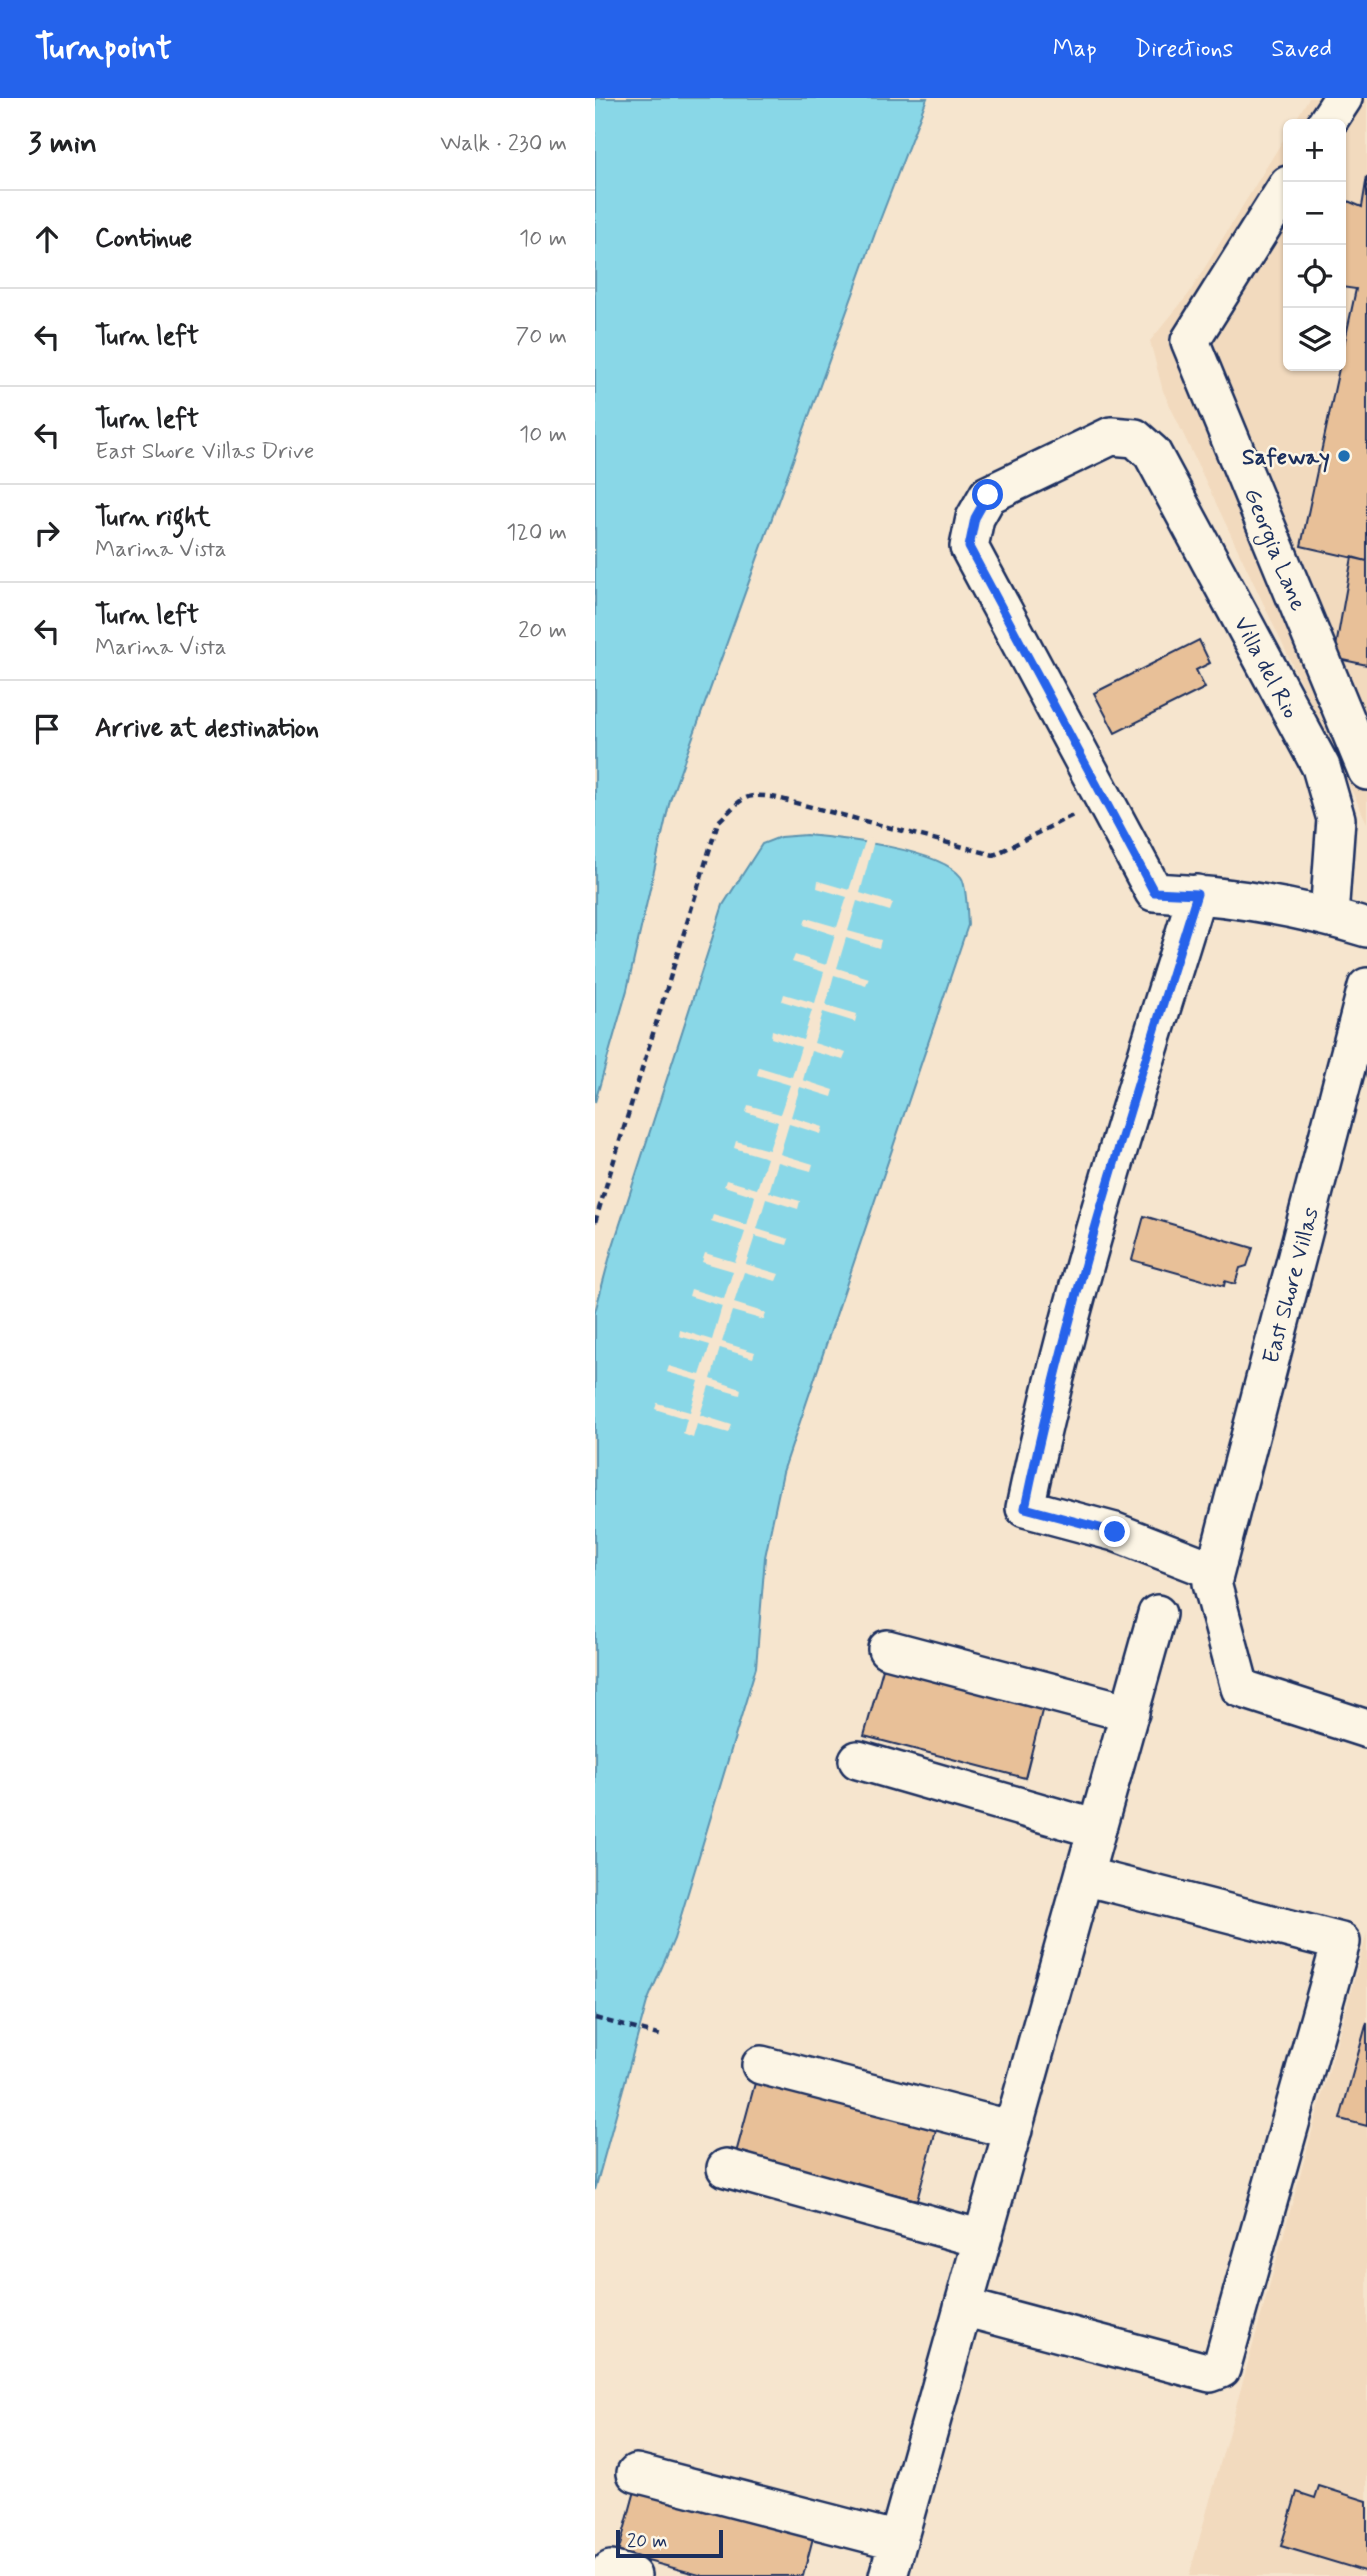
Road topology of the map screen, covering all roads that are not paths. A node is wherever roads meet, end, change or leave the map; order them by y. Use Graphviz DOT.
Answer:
graph roads {
  1 [pos="1343,98"];
  2 [pos="1329,119"];
  3 [pos="1283,193"];
  4 [pos="1367,771"];
  5 [pos="1197,894"];
  6 [pos="1329,916"];
  7 [pos="1367,928"];
  8 [pos="1367,987"];
  9 [pos="1214,1577"];
  10 [pos="1157,1614"];
  11 [pos="887,1649"];
  12 [pos="1130,1713"];
  13 [pos="1367,1729"];
  14 [pos="857,1760"];
  15 [pos="1097,1829"];
  16 [pos="1084,1876"];
  17 [pos="761,2065"];
  18 [pos="1013,2130"];
  19 [pos="726,2168"];
  20 [pos="982,2239"];
  21 [pos="963,2307"];
  22 [pos="636,2473"];
  23 [pos="898,2541"];
  24 [pos="888,2576"];
  1 -- 2 [label="street"];
  3 -- 4 [label="street, Georgia Lane"];
  5 -- 6 [label="street"];
  5 -- 6 [label="street, Villa del Rio"];
  5 -- 9 [label="street"];
  6 -- 7 [label="street"];
  8 -- 9 [label="street, East Shore Villas"];
  9 -- 13 [label="street"];
  10 -- 12 [label="street"];
  11 -- 12 [label="street"];
  12 -- 15 [label="street"];
  14 -- 15 [label="street"];
  15 -- 16 [label="street"];
  16 -- 18 [label="street"];
  16 -- 21 [label="street"];
  17 -- 18 [label="street"];
  18 -- 20 [label="street"];
  19 -- 20 [label="street"];
  20 -- 21 [label="street"];
  21 -- 23 [label="street"];
  22 -- 23 [label="street"];
  23 -- 24 [label="street"];
}
